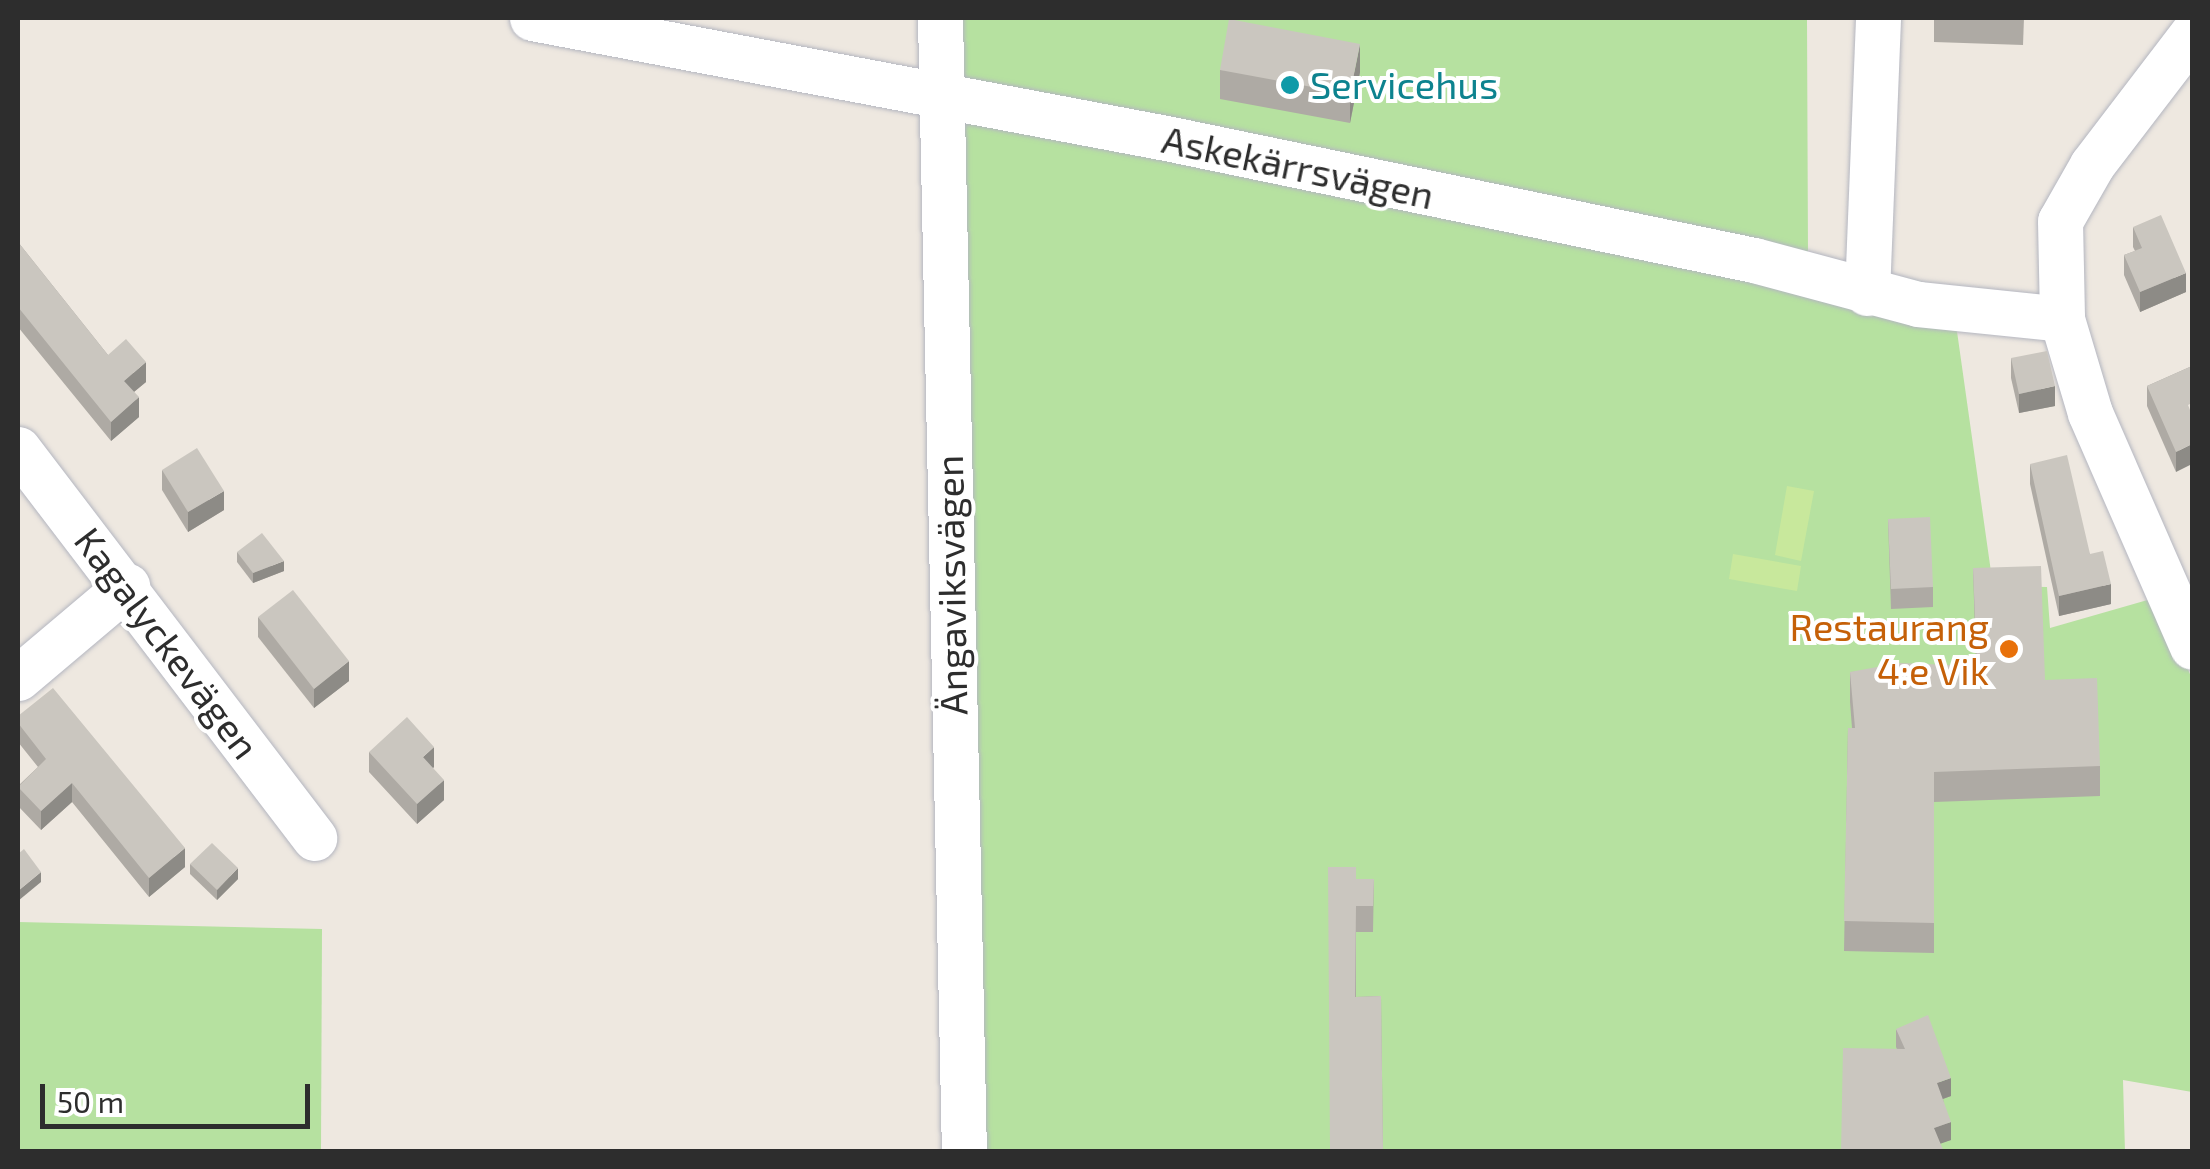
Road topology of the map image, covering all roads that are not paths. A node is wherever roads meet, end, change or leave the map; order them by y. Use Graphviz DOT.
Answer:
graph roads {
  1 [pos="532,18"];
  2 [pos="940,18"];
  3 [pos="1878,18"];
  4 [pos="2192,34"];
  5 [pos="940,98"];
  6 [pos="1867,294"];
  7 [pos="2062,319"];
  8 [pos="18,449"];
  9 [pos="127,586"];
  10 [pos="2192,647"];
  11 [pos="18,678"];
  12 [pos="314,838"];
  13 [pos="964,1152"];
  1 -- 5 [label="street, Askekärrsvägen"];
  2 -- 5 [label="street, Ängaviksvägen"];
  3 -- 6 [label="street"];
  4 -- 7 [label="street"];
  5 -- 6 [label="street, Askekärrsvägen"];
  5 -- 13 [label="street, Ängaviksvägen"];
  6 -- 7 [label="street, Askekärrsvägen"];
  7 -- 10 [label="street"];
  8 -- 9 [label="street, Kagalyckevägen"];
  9 -- 11 [label="street"];
  9 -- 12 [label="street, Kagalyckevägen"];
}
